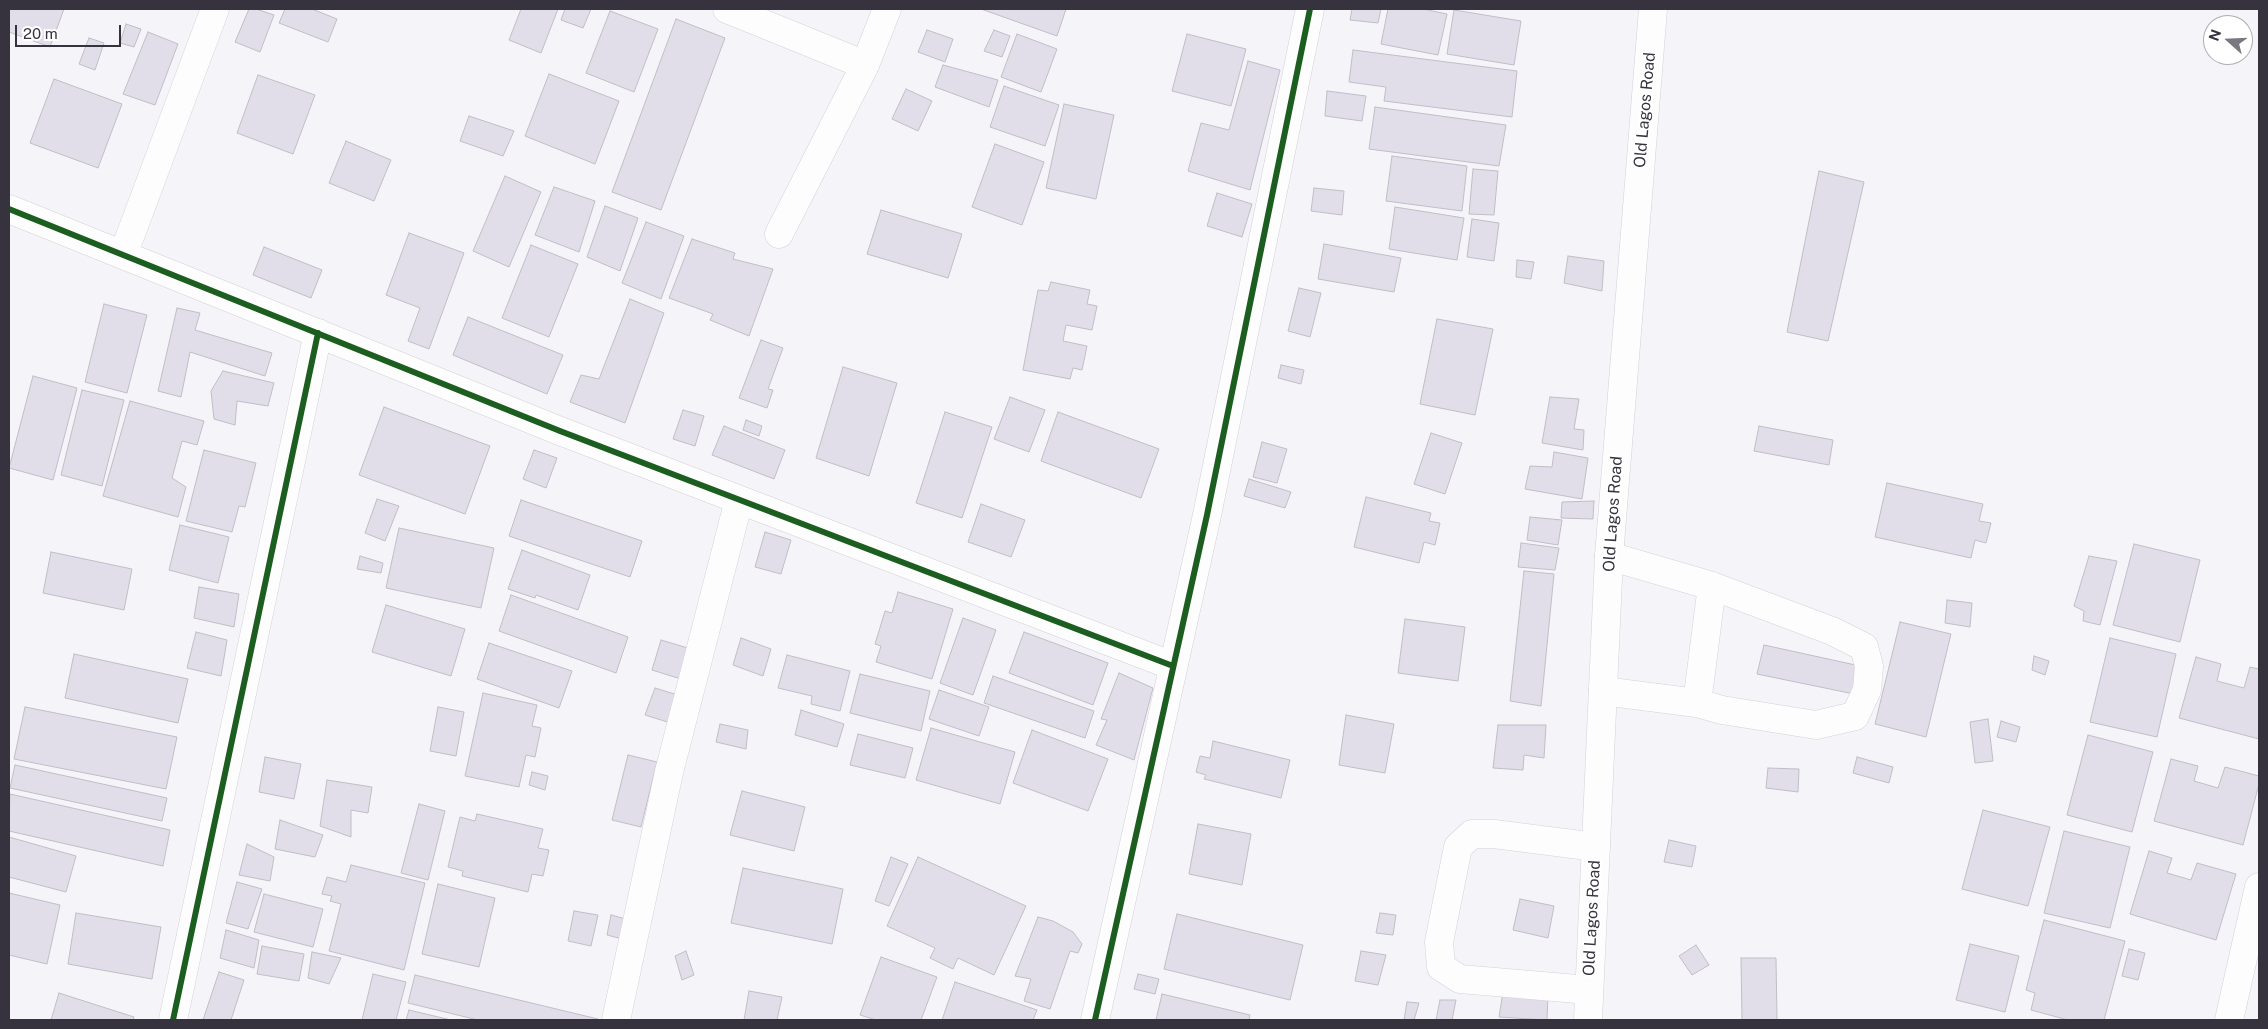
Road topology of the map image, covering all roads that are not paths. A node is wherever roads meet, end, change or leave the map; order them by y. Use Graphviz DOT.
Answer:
graph roads {
  1 [pos="215,9"];
  2 [pos="727,9"];
  3 [pos="887,9"];
  4 [pos="1310,9"];
  5 [pos="1653,9"];
  6 [pos="865,65"];
  7 [pos="9,209"];
  8 [pos="779,234"];
  9 [pos="123,255"];
  10 [pos="318,334"];
  11 [pos="739,500"];
  12 [pos="1609,556"];
  13 [pos="1712,586"];
  14 [pos="1173,666"];
  15 [pos="1604,691"];
  16 [pos="1696,703"];
  17 [pos="1596,847"];
  18 [pos="2259,887"];
  19 [pos="1589,990"];
  20 [pos="173,1020"];
  21 [pos="616,1020"];
  22 [pos="1094,1020"];
  23 [pos="1588,1020"];
  24 [pos="2229,1020"];
  1 -- 9 [label="street"];
  2 -- 6 [label="street"];
  3 -- 6 [label="street"];
  4 -- 14 [label="street"];
  5 -- 12 [label="street, Old Lagos Road"];
  6 -- 8 [label="street"];
  7 -- 9 [label="street"];
  9 -- 10 [label="street"];
  10 -- 11 [label="street"];
  10 -- 20 [label="street"];
  11 -- 14 [label="street"];
  11 -- 21 [label="street"];
  12 -- 13 [label="street"];
  12 -- 15 [label="street, Old Lagos Road"];
  13 -- 16 [label="street"];
  13 -- 16 [label="street"];
  14 -- 22 [label="street"];
  15 -- 16 [label="street"];
  15 -- 17 [label="street, Old Lagos Road"];
  17 -- 19 [label="street, Old Lagos Road"];
  17 -- 19 [label="street"];
  18 -- 24 [label="street"];
  19 -- 23 [label="street, Old Lagos Road"];
}
